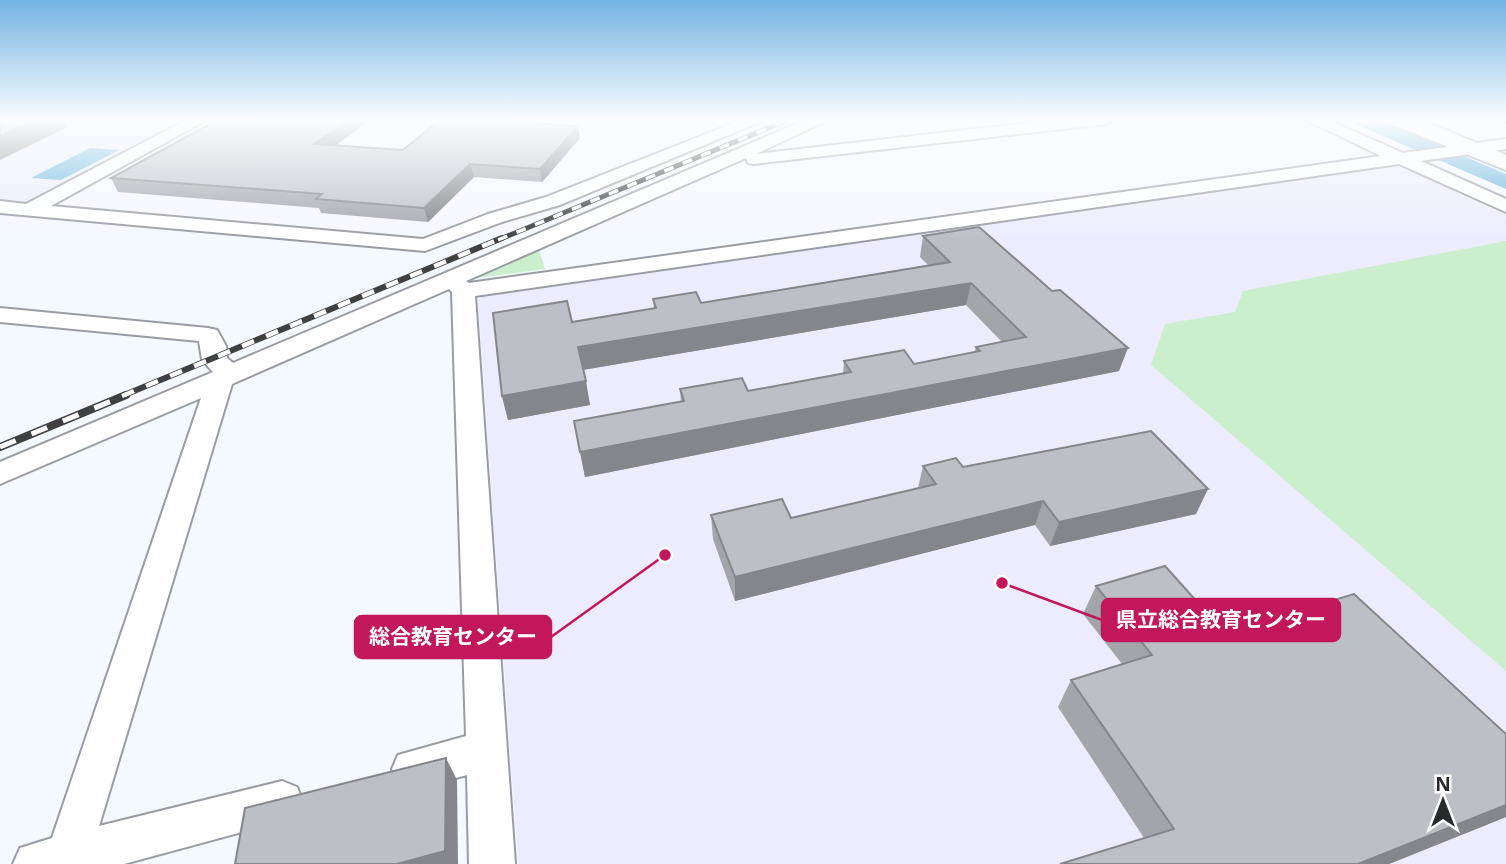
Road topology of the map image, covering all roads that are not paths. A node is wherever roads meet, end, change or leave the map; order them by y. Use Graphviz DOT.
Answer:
graph roads {
  1 [pos="125,159"];
  2 [pos="658,159"];
  3 [pos="729,159"];
  4 [pos="744,159"];
  5 [pos="1399,159"];
  6 [pos="1401,159"];
  7 [pos="723,162"];
  8 [pos="1506,206"];
  9 [pos="0,207"];
  10 [pos="30,210"];
  11 [pos="0,226"];
  12 [pos="457,284"];
  13 [pos="0,315"];
  14 [pos="225,378"];
  15 [pos="0,474"];
  16 [pos="488,750"];
  17 [pos="379,777"];
  18 [pos="325,791"];
  19 [pos="52,860"];
  20 [pos="492,864"];
  1 -- 10 [label="street"];
  2 -- 10 [label="street"];
  3 -- 7 [label="street"];
  4 -- 7 [label="street"];
  5 -- 12 [label="street"];
  6 -- 8 [label="street"];
  7 -- 12 [label="street"];
  9 -- 10 [label="street"];
  10 -- 11 [label="street"];
  12 -- 14 [label="street"];
  12 -- 16 [label="street"];
  13 -- 14 [label="street"];
  14 -- 15 [label="street"];
  14 -- 19 [label="street"];
  16 -- 17 [label="street"];
  16 -- 20 [label="street"];
  18 -- 19 [label="street"];
}
